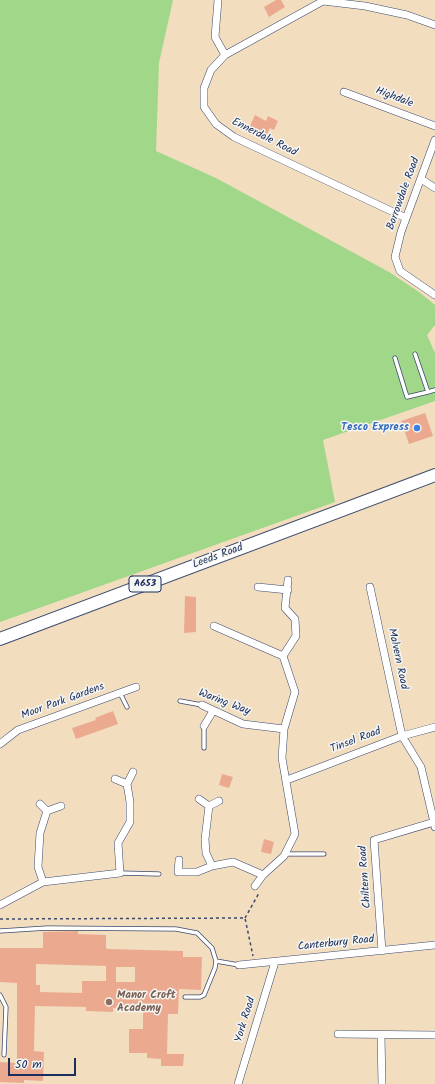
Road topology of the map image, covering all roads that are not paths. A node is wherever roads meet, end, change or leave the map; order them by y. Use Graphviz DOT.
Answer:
graph roads {
  1 [pos="218,0"];
  2 [pos="323,0"];
  3 [pos="435,25"];
  4 [pos="225,55"];
  5 [pos="344,92"];
  6 [pos="435,126"];
  7 [pos="435,140"];
  8 [pos="421,179"];
  9 [pos="435,188"];
  10 [pos="406,218"];
  11 [pos="435,295"];
  12 [pos="415,354"];
  13 [pos="395,358"];
  14 [pos="435,390"];
  15 [pos="428,392"];
  16 [pos="435,475"];
  17 [pos="288,580"];
  18 [pos="258,587"];
  19 [pos="370,587"];
  20 [pos="288,590"];
  21 [pos="214,626"];
  22 [pos="0,639"];
  23 [pos="283,656"];
  24 [pos="136,687"];
  25 [pos="120,693"];
  26 [pos="180,701"];
  27 [pos="202,705"];
  28 [pos="127,707"];
  29 [pos="212,711"];
  30 [pos="204,726"];
  31 [pos="435,727"];
  32 [pos="284,729"];
  33 [pos="402,736"];
  34 [pos="0,744"];
  35 [pos="204,748"];
  36 [pos="134,772"];
  37 [pos="115,780"];
  38 [pos="287,780"];
  39 [pos="127,784"];
  40 [pos="199,799"];
  41 [pos="219,801"];
  42 [pos="40,804"];
  43 [pos="61,806"];
  44 [pos="209,806"];
  45 [pos="47,811"];
  46 [pos="435,825"];
  47 [pos="286,854"];
  48 [pos="324,854"];
  49 [pos="180,860"];
  50 [pos="212,866"];
  51 [pos="120,873"];
  52 [pos="159,874"];
  53 [pos="263,875"];
  54 [pos="43,882"];
  55 [pos="255,886"];
  56 [pos="0,905"];
  57 [pos="0,931"];
  58 [pos="435,945"];
  59 [pos="382,951"];
  60 [pos="216,961"];
  61 [pos="275,962"];
  62 [pos="239,964"];
  63 [pos="0,995"];
  64 [pos="185,997"];
  65 [pos="338,1034"];
  66 [pos="381,1036"];
  67 [pos="435,1036"];
  68 [pos="4,1055"];
  69 [pos="238,1084"];
  70 [pos="382,1084"];
  1 -- 4 [label="street"];
  2 -- 3 [label="street, Ennerdale Road"];
  2 -- 4 [label="street, Ennerdale Road"];
  4 -- 10 [label="street, Ennerdale Road"];
  5 -- 6 [label="street, Highdale"];
  7 -- 8 [label="street, Borrowdale Road"];
  8 -- 9 [label="street"];
  8 -- 10 [label="street, Borrowdale Road"];
  10 -- 11 [label="street, Borrowdale Road"];
  12 -- 15 [label="lane"];
  13 -- 15 [label="lane"];
  14 -- 15 [label="lane"];
  16 -- 22 [label="main road, Leeds Road / A653"];
  17 -- 20 [label="street"];
  18 -- 20 [label="street"];
  19 -- 33 [label="street, Malvern Road"];
  20 -- 23 [label="street"];
  21 -- 23 [label="street"];
  23 -- 32 [label="street"];
  24 -- 25 [label="street, Moor Park Gardens"];
  25 -- 28 [label="lane"];
  25 -- 34 [label="street, Moor Park Gardens"];
  26 -- 27 [label="lane, Waring Way"];
  27 -- 29 [label="street, Waring Way"];
  29 -- 30 [label="street"];
  29 -- 32 [label="street, Waring Way"];
  30 -- 35 [label="lane"];
  31 -- 33 [label="street, Tinsel Road"];
  32 -- 38 [label="street"];
  33 -- 38 [label="street, Tinsel Road"];
  33 -- 46 [label="street, Malvern Road"];
  36 -- 39 [label="street"];
  37 -- 39 [label="street"];
  38 -- 47 [label="street"];
  39 -- 51 [label="street"];
  40 -- 44 [label="street"];
  41 -- 44 [label="street"];
  42 -- 45 [label="street"];
  43 -- 45 [label="street"];
  44 -- 50 [label="street"];
  45 -- 54 [label="street"];
  46 -- 59 [label="street, Chiltern Road"];
  47 -- 48 [label="lane"];
  47 -- 53 [label="street"];
  49 -- 50 [label="street"];
  50 -- 53 [label="street"];
  51 -- 52 [label="lane"];
  51 -- 54 [label="street"];
  53 -- 55 [label="street"];
  54 -- 56 [label="street"];
  57 -- 60 [label="lane"];
  58 -- 59 [label="street, Canterbury Road"];
  59 -- 61 [label="street, Canterbury Road"];
  60 -- 62 [label="lane"];
  60 -- 64 [label="lane"];
  61 -- 62 [label="street, Canterbury Road"];
  61 -- 69 [label="street, York Road"];
  63 -- 68 [label="lane"];
  65 -- 66 [label="street"];
  66 -- 67 [label="street"];
  66 -- 70 [label="street"];
}
